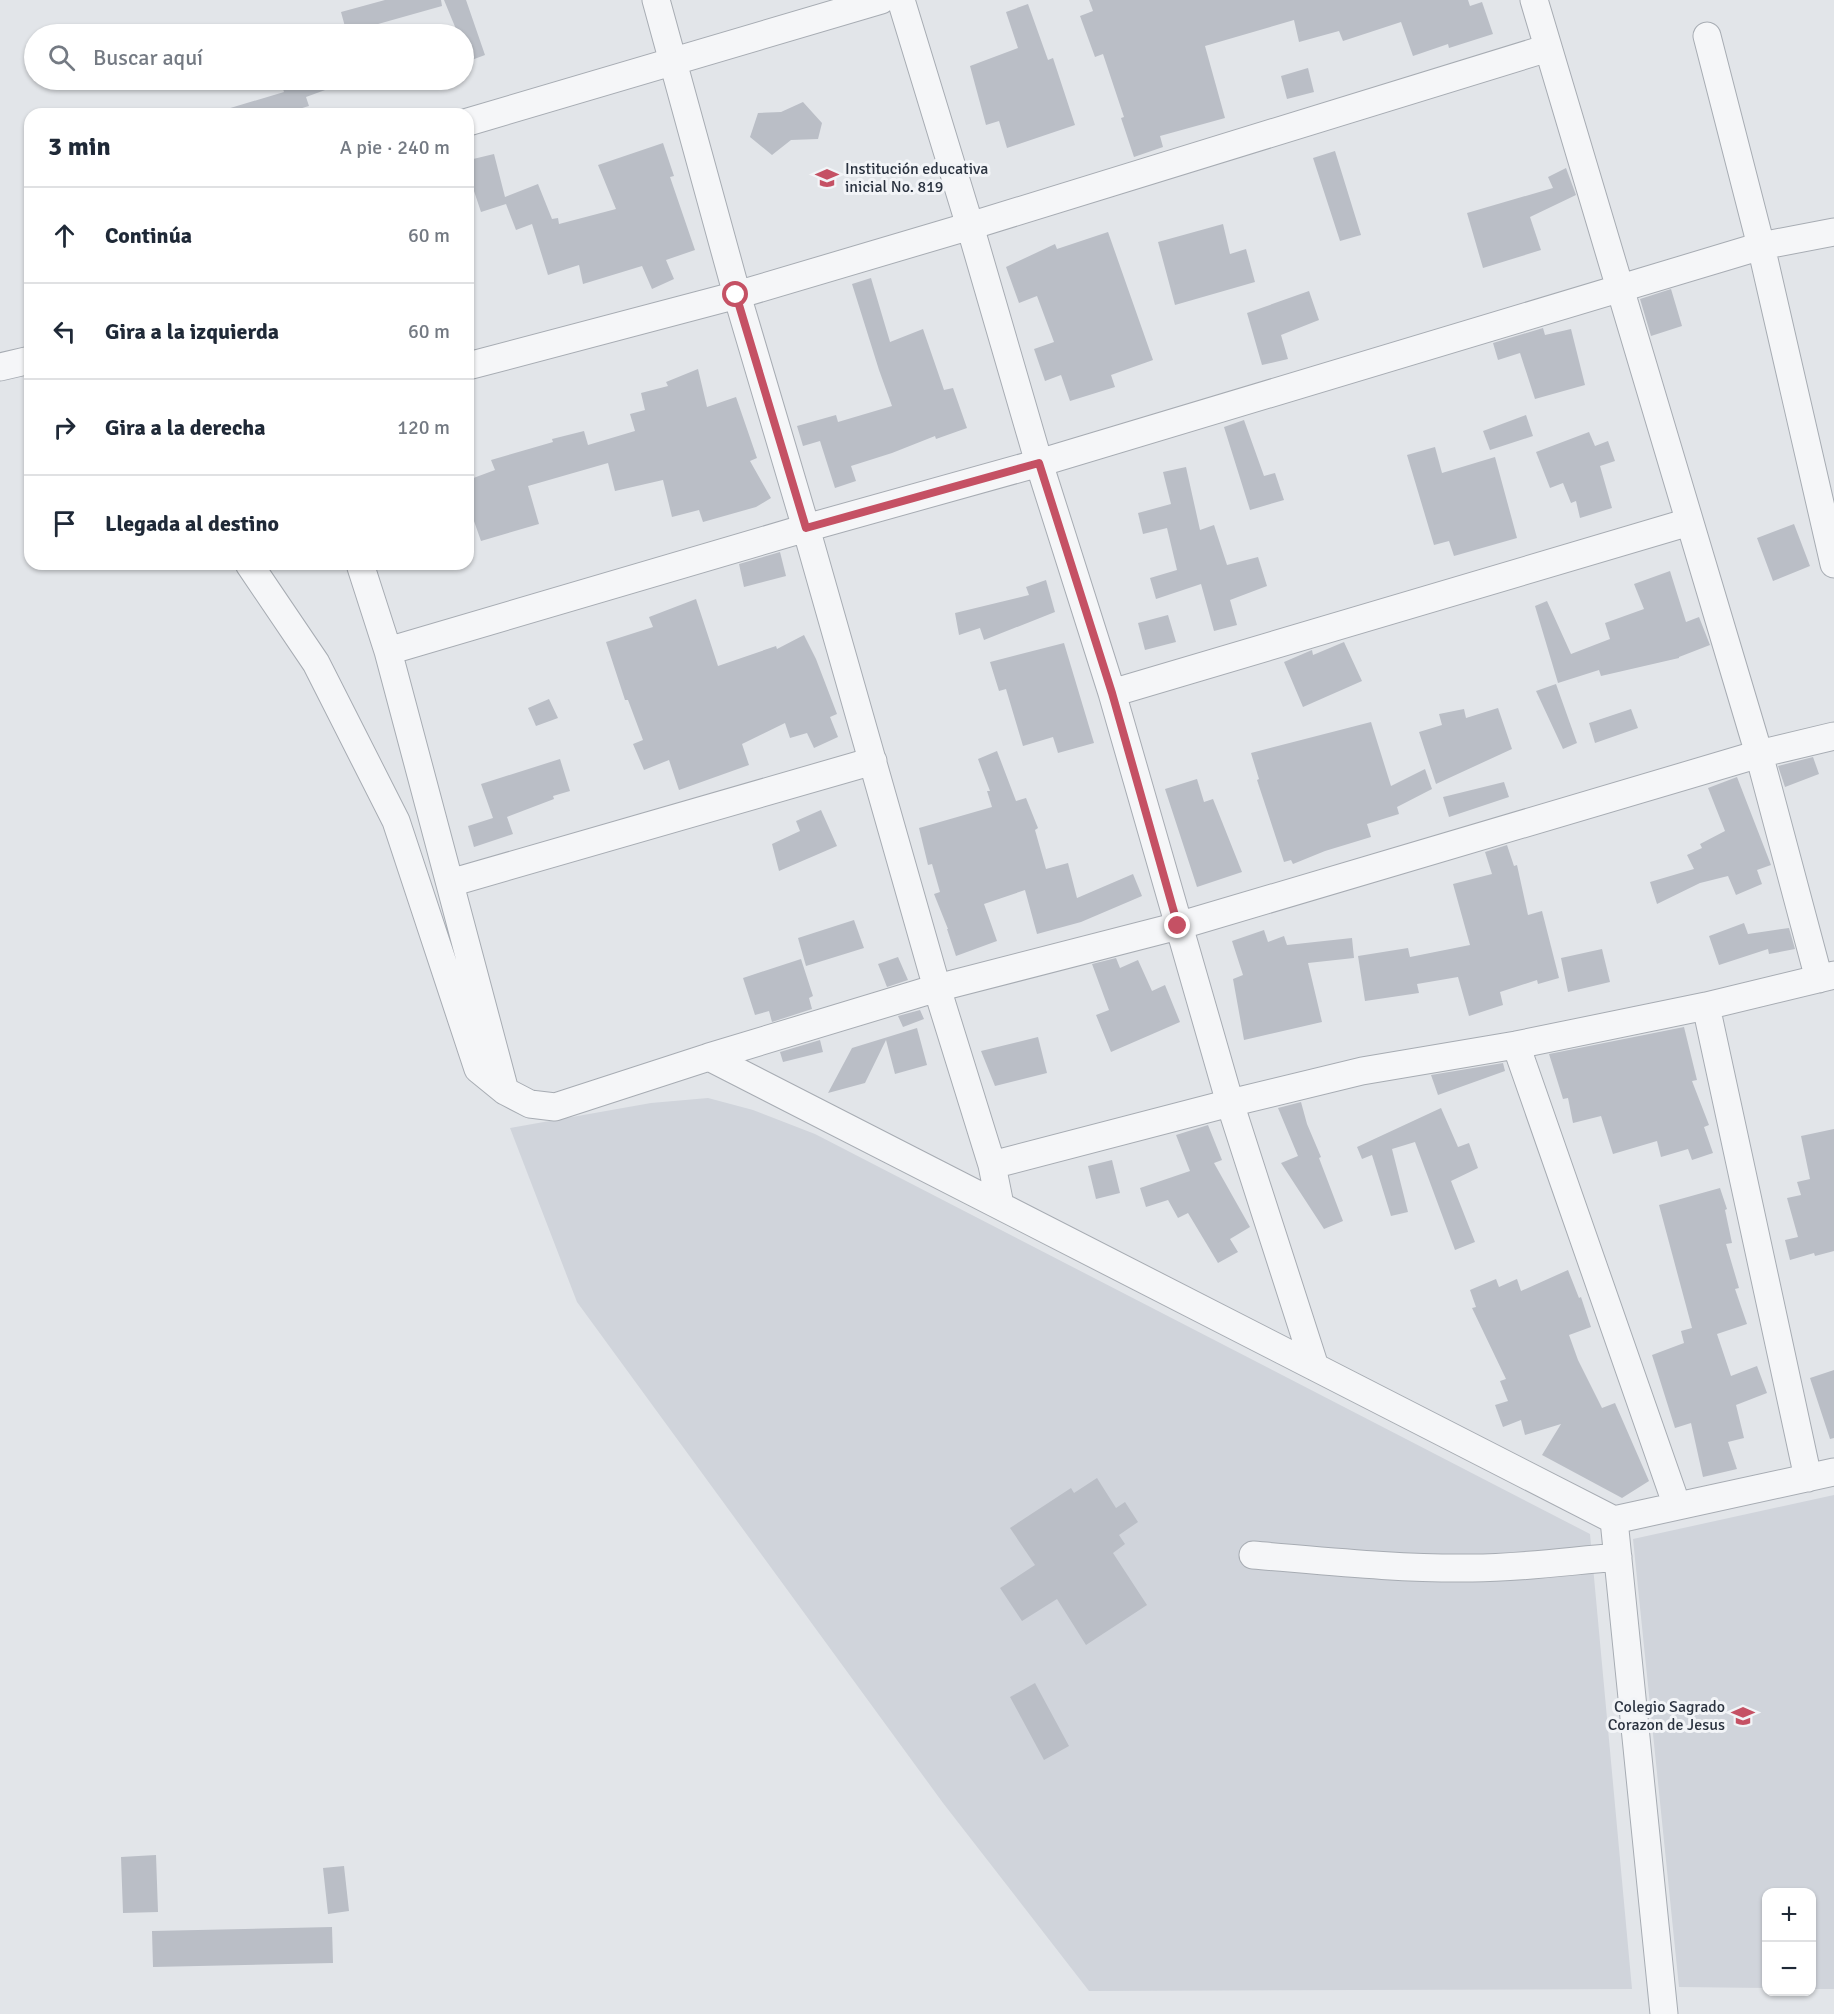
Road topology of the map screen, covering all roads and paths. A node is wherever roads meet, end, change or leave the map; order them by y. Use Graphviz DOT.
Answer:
graph roads {
  1 [pos="656,0"];
  2 [pos="881,0"];
  3 [pos="901,0"];
  4 [pos="1534,0"];
  5 [pos="1707,36"];
  6 [pos="1548,48"];
  7 [pos="673,61"];
  8 [pos="474,120"];
  9 [pos="970,226"];
  10 [pos="1834,232"];
  11 [pos="1761,246"];
  12 [pos="1619,288"];
  13 [pos="736,295"];
  14 [pos="24,361"];
  15 [pos="474,364"];
  16 [pos="0,367"];
  17 [pos="1039,463"];
  18 [pos="1689,522"];
  19 [pos="806,528"];
  20 [pos="1834,564"];
  21 [pos="253,570"];
  22 [pos="362,570"];
  23 [pos="388,651"];
  24 [pos="1112,693"];
  25 [pos="1834,736"];
  26 [pos="1760,754"];
  27 [pos="873,761"];
  28 [pos="450,883"];
  29 [pos="1178,926"];
  30 [pos="1827,977"];
  31 [pos="937,988"];
  32 [pos="1706,1006"];
  33 [pos="1516,1045"];
  34 [pos="709,1056"];
  35 [pos="505,1091"];
  36 [pos="1230,1103"];
  37 [pos="992,1165"];
  38 [pos="1000,1205"];
  39 [pos="1315,1367"];
  40 [pos="1834,1472"];
  41 [pos="1808,1478"];
  42 [pos="1677,1506"];
  43 [pos="1614,1520"];
  44 [pos="1253,1555"];
  45 [pos="1618,1557"];
  46 [pos="1664,2014"];
  1 -- 7 [label="street"];
  2 -- 7 [label="street"];
  3 -- 9 [label="street"];
  4 -- 6 [label="street"];
  5 -- 11 [label="street"];
  6 -- 9 [label="street"];
  6 -- 12 [label="street"];
  7 -- 8 [label="street"];
  7 -- 13 [label="street"];
  9 -- 13 [label="street"];
  9 -- 17 [label="street"];
  10 -- 11 [label="street"];
  11 -- 12 [label="street"];
  11 -- 20 [label="street"];
  12 -- 17 [label="street"];
  12 -- 18 [label="street"];
  13 -- 15 [label="street"];
  13 -- 19 [label="street"];
  14 -- 16 [label="street"];
  17 -- 19 [label="street"];
  17 -- 24 [label="street"];
  18 -- 24 [label="street"];
  18 -- 26 [label="street"];
  19 -- 23 [label="street"];
  19 -- 27 [label="street"];
  21 -- 35 [label="street"];
  22 -- 23 [label="street"];
  23 -- 28 [label="street"];
  24 -- 29 [label="street"];
  25 -- 26 [label="street"];
  26 -- 29 [label="street"];
  26 -- 30 [label="street"];
  27 -- 28 [label="street"];
  27 -- 31 [label="street"];
  28 -- 35 [label="street"];
  29 -- 31 [label="street"];
  29 -- 36 [label="street"];
  30 -- 32 [label="street"];
  31 -- 34 [label="street"];
  31 -- 37 [label="street"];
  32 -- 33 [label="street"];
  32 -- 41 [label="street"];
  33 -- 36 [label="street"];
  33 -- 42 [label="street"];
  34 -- 35 [label="street"];
  34 -- 38 [label="street"];
  36 -- 37 [label="street"];
  36 -- 39 [label="street"];
  37 -- 38 [label="street"];
  38 -- 39 [label="street"];
  39 -- 43 [label="street"];
  40 -- 41 [label="street"];
  41 -- 42 [label="street"];
  42 -- 43 [label="street"];
  43 -- 45 [label="street"];
  44 -- 45 [label="street"];
  45 -- 46 [label="street"];
}
